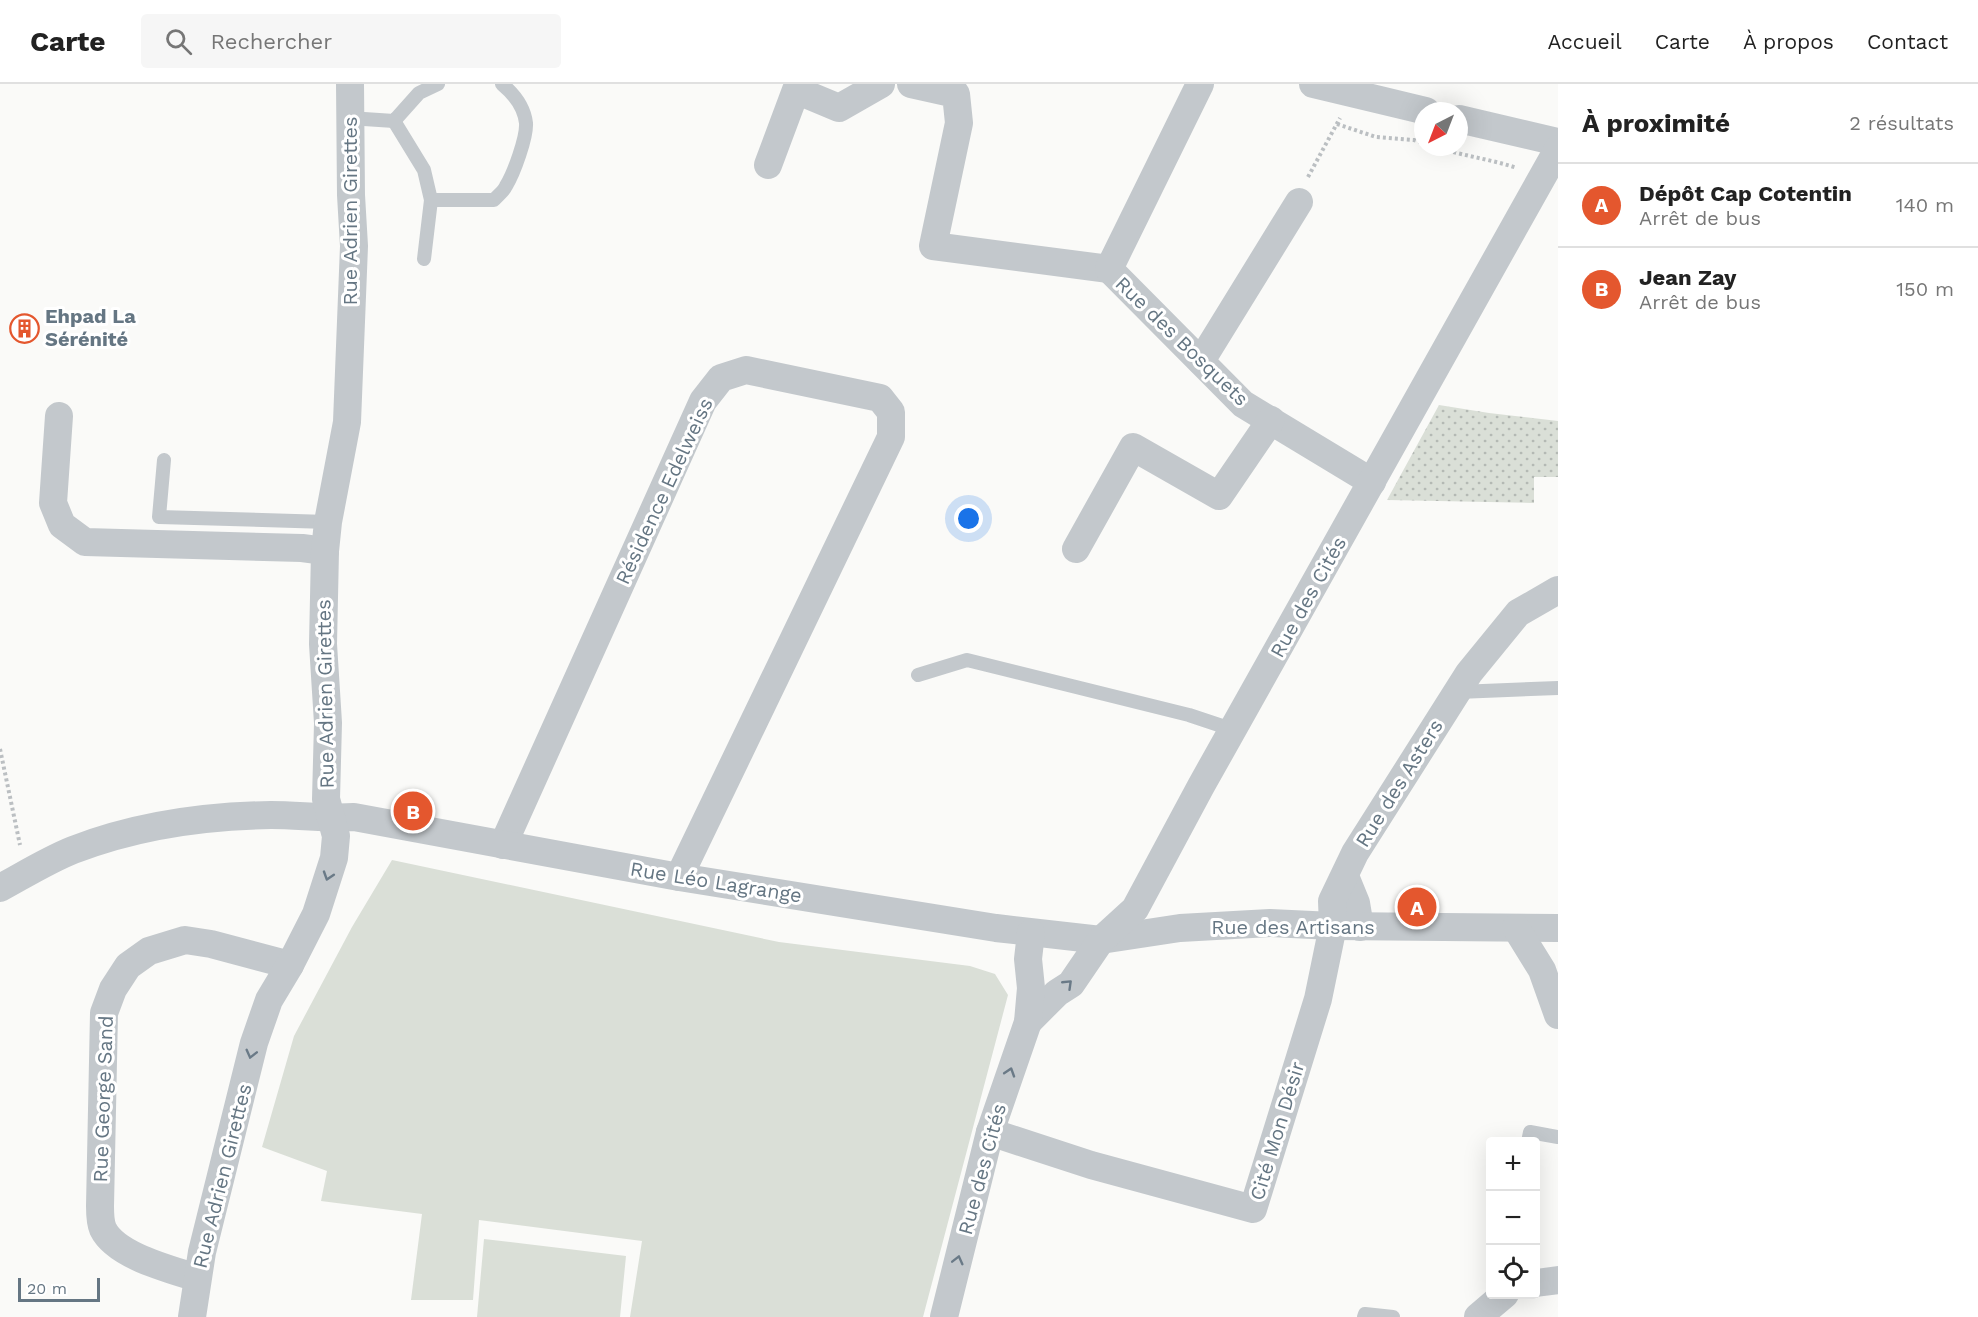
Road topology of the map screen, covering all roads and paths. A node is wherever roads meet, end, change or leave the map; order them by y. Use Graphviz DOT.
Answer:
graph roads {
  1 [pos="350,84"];
  2 [pos="438,84"];
  3 [pos="502,84"];
  4 [pos="881,84"];
  5 [pos="911,84"];
  6 [pos="1200,84"];
  7 [pos="1313,84"];
  8 [pos="1414,108"];
  9 [pos="1342,114"];
  10 [pos="350,118"];
  11 [pos="394,121"];
  12 [pos="1468,121"];
  13 [pos="1337,124"];
  14 [pos="1414,140"];
  15 [pos="1558,142"];
  16 [pos="1558,149"];
  17 [pos="1468,156"];
  18 [pos="768,165"];
  19 [pos="1526,171"];
  20 [pos="431,200"];
  21 [pos="1299,202"];
  22 [pos="424,259"];
  23 [pos="1109,269"];
  24 [pos="1201,361"];
  25 [pos="58,416"];
  26 [pos="1271,420"];
  27 [pos="164,460"];
  28 [pos="1372,482"];
  29 [pos="328,522"];
  30 [pos="1076,549"];
  31 [pos="325,551"];
  32 [pos="1558,590"];
  33 [pos="918,675"];
  34 [pos="1558,688"];
  35 [pos="1457,692"];
  36 [pos="1234,730"];
  37 [pos="0,749"];
  38 [pos="333,819"];
  39 [pos="503,845"];
  40 [pos="30,872"];
  41 [pos="679,877"];
  42 [pos="0,888"];
  43 [pos="1346,927"];
  44 [pos="1515,927"];
  45 [pos="1558,928"];
  46 [pos="1031,933"];
  47 [pos="1101,940"];
  48 [pos="290,965"];
  49 [pos="1558,1015"];
  50 [pos="1028,1022"];
  51 [pos="990,1132"];
  52 [pos="1529,1137"];
  53 [pos="1558,1137"];
  54 [pos="197,1278"];
  55 [pos="1558,1280"];
  56 [pos="1540,1282"];
  57 [pos="1498,1299"];
  58 [pos="192,1317"];
  59 [pos="944,1317"];
  60 [pos="1365,1317"];
  61 [pos="1393,1317"];
  62 [pos="1478,1317"];
  1 -- 10 [label="street, Rue Adrien Girettes"];
  2 -- 11 [label="lane"];
  3 -- 20 [label="lane"];
  4 -- 18 [label="street"];
  5 -- 23 [label="street"];
  6 -- 23 [label="street, Rue des Bosquets"];
  7 -- 8 [label="street"];
  9 -- 13 [label="path"];
  10 -- 11 [label="lane"];
  10 -- 29 [label="street, Rue Adrien Girettes"];
  11 -- 20 [label="lane"];
  12 -- 15 [label="street"];
  13 -- 14 [label="path"];
  13 -- 21 [label="path"];
  16 -- 28 [label="street, Rue des Cités"];
  17 -- 19 [label="path"];
  20 -- 22 [label="lane"];
  21 -- 24 [label="street"];
  23 -- 24 [label="street, Rue des Bosquets"];
  24 -- 26 [label="street, Rue des Bosquets"];
  25 -- 31 [label="street"];
  26 -- 28 [label="street, Rue des Bosquets"];
  26 -- 30 [label="street"];
  27 -- 29 [label="lane"];
  28 -- 36 [label="street, Rue des Cités"];
  29 -- 31 [label="street, Rue Adrien Girettes"];
  31 -- 38 [label="street, Rue Adrien Girettes"];
  32 -- 35 [label="street, Rue des Asters"];
  33 -- 36 [label="lane"];
  34 -- 35 [label="lane"];
  35 -- 43 [label="street, Rue des Asters"];
  36 -- 47 [label="street, Rue des Cités"];
  37 -- 40 [label="path"];
  38 -- 39 [label="street, Rue Léo Lagrange"];
  38 -- 40 [label="street, Rue Léo Lagrange"];
  38 -- 48 [label="street, Rue Adrien Girettes, one-way"];
  39 -- 41 [label="street, Rue Léo Lagrange"];
  39 -- 41 [label="street, Résidence Edelweiss"];
  40 -- 42 [label="street, Rue Léo Lagrange"];
  41 -- 46 [label="street, Rue Léo Lagrange"];
  43 -- 44 [label="street, Rue des Artisans"];
  43 -- 47 [label="street, Rue des Artisans"];
  43 -- 51 [label="street, Cité Mon Désir"];
  44 -- 45 [label="street, Rue des Artisans"];
  44 -- 49 [label="street"];
  46 -- 47 [label="street, Rue Léo Lagrange"];
  46 -- 50 [label="street, Rue des Cités"];
  50 -- 47 [label="street, Rue des Cités, one-way"];
  48 -- 54 [label="street, Rue Adrien Girettes, one-way"];
  48 -- 54 [label="street, Rue George Sand"];
  51 -- 50 [label="street, Rue des Cités, one-way"];
  59 -- 51 [label="street, Rue des Cités, one-way"];
  52 -- 53 [label="lane"];
  54 -- 58 [label="street, Rue Adrien Girettes"];
  55 -- 56 [label="street"];
  57 -- 62 [label="street"];
  60 -- 61 [label="lane"];
}
